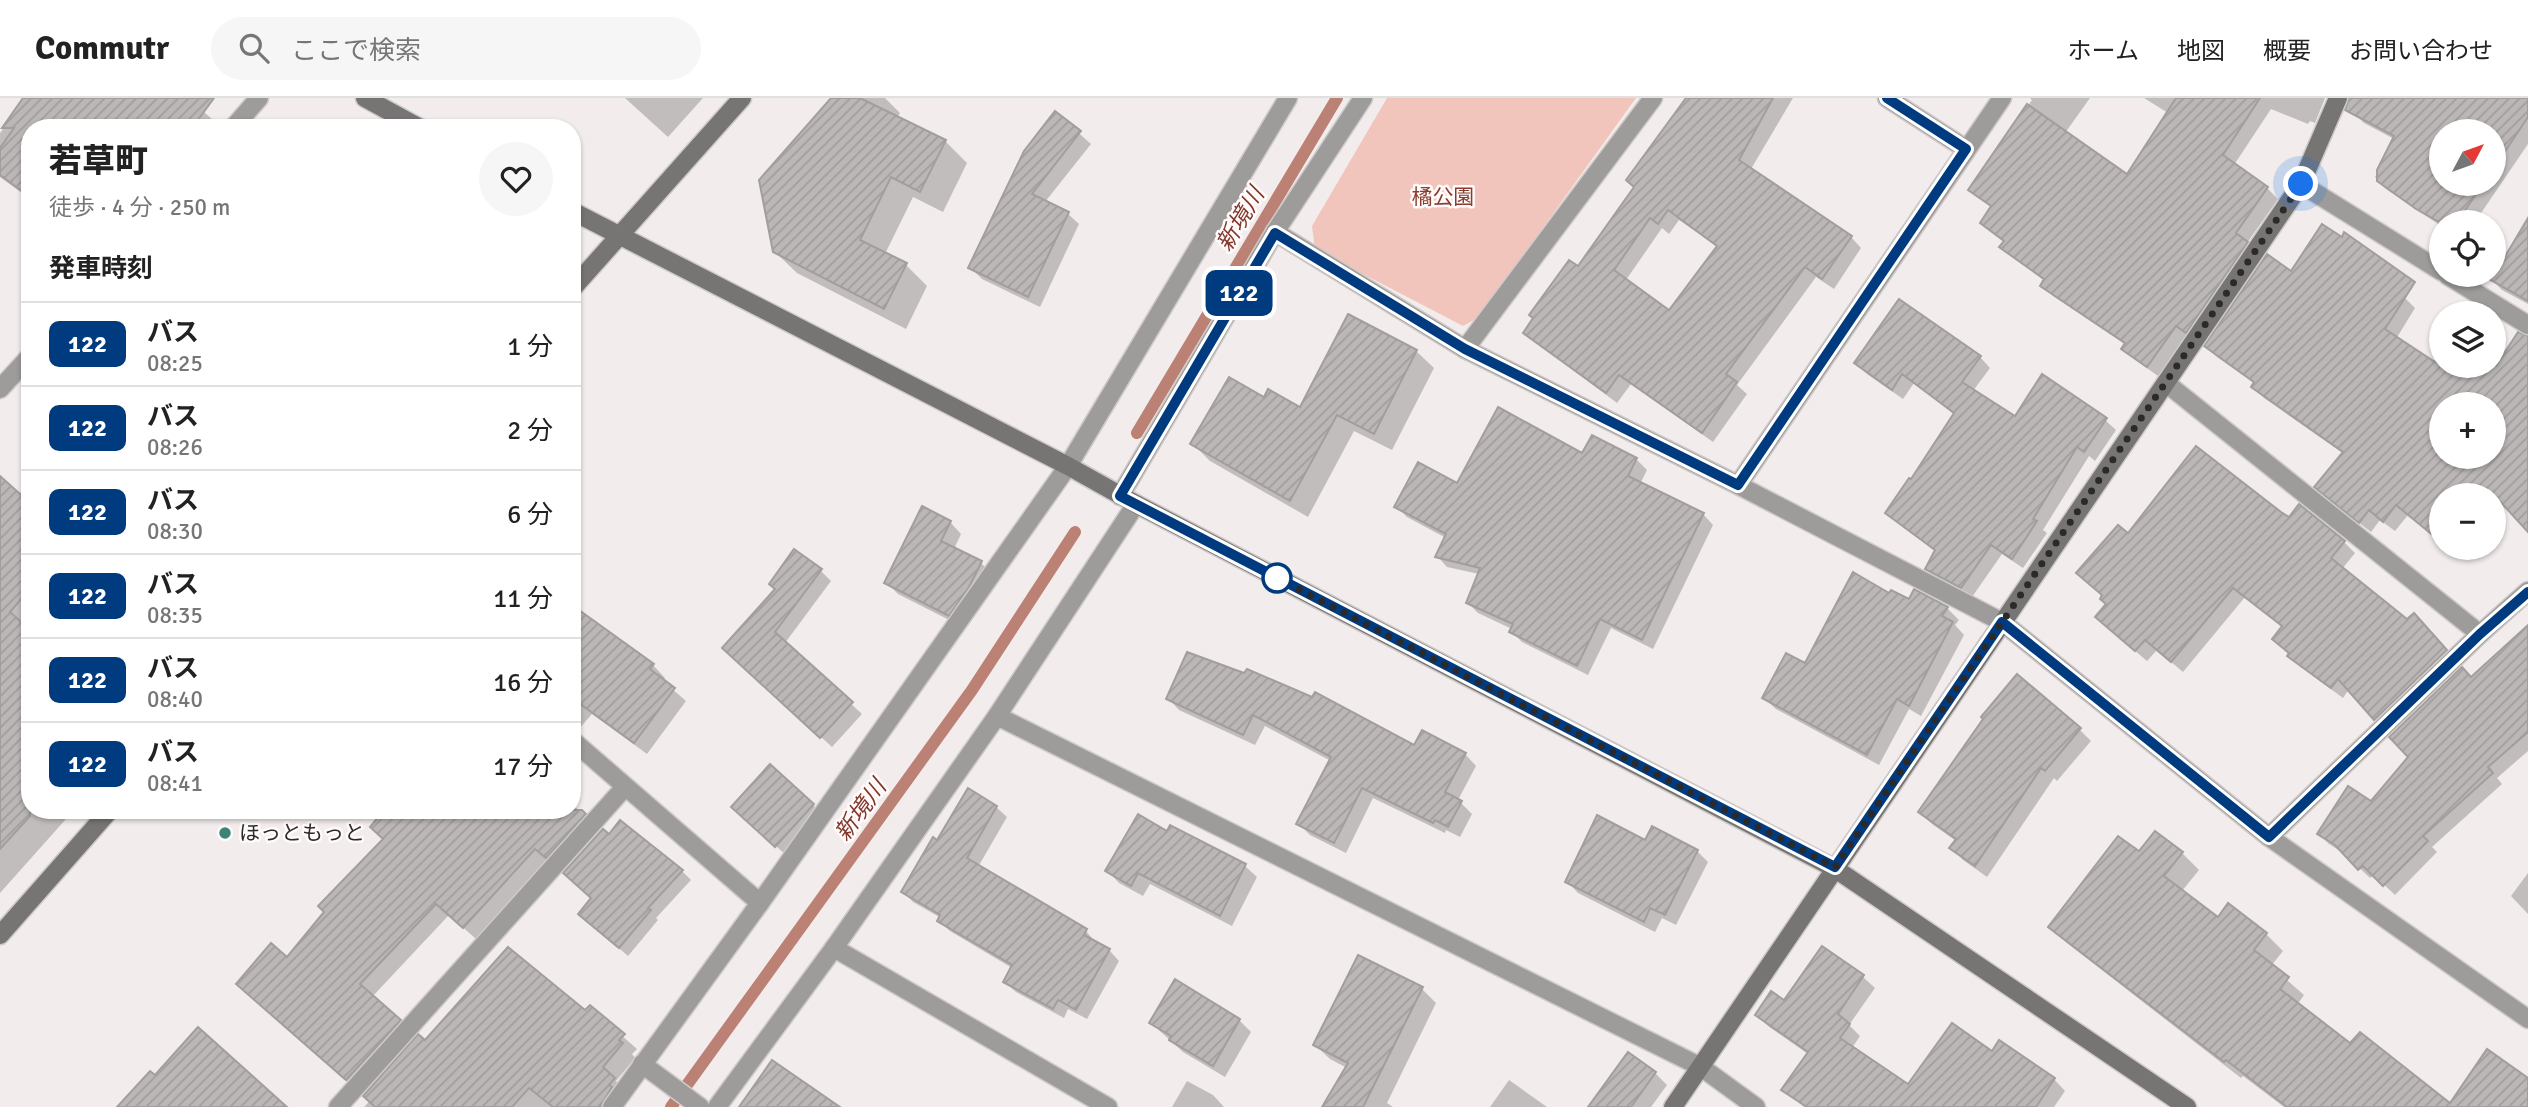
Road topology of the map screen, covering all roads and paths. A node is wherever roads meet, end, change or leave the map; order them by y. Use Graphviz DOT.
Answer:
graph roads {
  1 [pos="259,98"];
  2 [pos="365,98"];
  3 [pos="742,98"];
  4 [pos="1288,98"];
  5 [pos="1363,98"];
  6 [pos="1653,98"];
  7 [pos="1887,98"];
  8 [pos="2002,98"];
  9 [pos="2338,98"];
  10 [pos="241,119"];
  11 [pos="403,119"];
  12 [pos="1966,149"];
  13 [pos="2301,184"];
  14 [pos="581,216"];
  15 [pos="1275,233"];
  16 [pos="619,236"];
  17 [pos="2429,264"];
  18 [pos="581,279"];
  19 [pos="2466,287"];
  20 [pos="2528,325"];
  21 [pos="1465,349"];
  22 [pos="21,366"];
  23 [pos="2166,383"];
  24 [pos="0,389"];
  25 [pos="1068,466"];
  26 [pos="1738,485"];
  27 [pos="1120,496"];
  28 [pos="1136,504"];
  29 [pos="2528,592"];
  30 [pos="2002,622"];
  31 [pos="2480,634"];
  32 [pos="998,716"];
  33 [pos="581,748"];
  34 [pos="625,787"];
  35 [pos="102,819"];
  36 [pos="2269,837"];
  37 [pos="1835,867"];
  38 [pos="760,904"];
  39 [pos="0,935"];
  40 [pos="834,948"];
  41 [pos="2528,1019"];
  42 [pos="642,1064"];
  43 [pos="1700,1067"];
  44 [pos="694,1103"];
  45 [pos="338,1107"];
  46 [pos="612,1107"];
  47 [pos="717,1107"];
  48 [pos="1108,1107"];
  49 [pos="1673,1107"];
  50 [pos="1756,1107"];
  51 [pos="2187,1107"];
  1 -- 10 [label="street"];
  2 -- 11 [label="street"];
  3 -- 16 [label="street"];
  4 -- 25 [label="street"];
  5 -- 15 [label="street"];
  6 -- 21 [label="street"];
  7 -- 12 [label="street"];
  8 -- 12 [label="street"];
  9 -- 13 [label="street"];
  12 -- 26 [label="street"];
  13 -- 17 [label="street"];
  13 -- 23 [label="street"];
  14 -- 16 [label="street"];
  15 -- 21 [label="street"];
  15 -- 27 [label="street"];
  16 -- 18 [label="street"];
  16 -- 25 [label="street"];
  19 -- 20 [label="street"];
  21 -- 26 [label="street"];
  22 -- 24 [label="street"];
  23 -- 30 [label="street"];
  23 -- 31 [label="street"];
  25 -- 27 [label="street"];
  25 -- 38 [label="street"];
  26 -- 30 [label="street"];
  27 -- 28 [label="street"];
  28 -- 32 [label="street"];
  28 -- 37 [label="street"];
  29 -- 31 [label="street"];
  30 -- 36 [label="street"];
  30 -- 37 [label="street"];
  31 -- 36 [label="street"];
  32 -- 40 [label="street"];
  32 -- 43 [label="street"];
  33 -- 34 [label="street"];
  34 -- 38 [label="street"];
  34 -- 45 [label="street"];
  35 -- 39 [label="street"];
  36 -- 41 [label="street"];
  37 -- 43 [label="street"];
  37 -- 51 [label="street"];
  38 -- 42 [label="street"];
  40 -- 47 [label="street"];
  40 -- 48 [label="street"];
  42 -- 44 [label="street"];
  42 -- 46 [label="street"];
  43 -- 49 [label="street"];
  43 -- 50 [label="street"];
}
